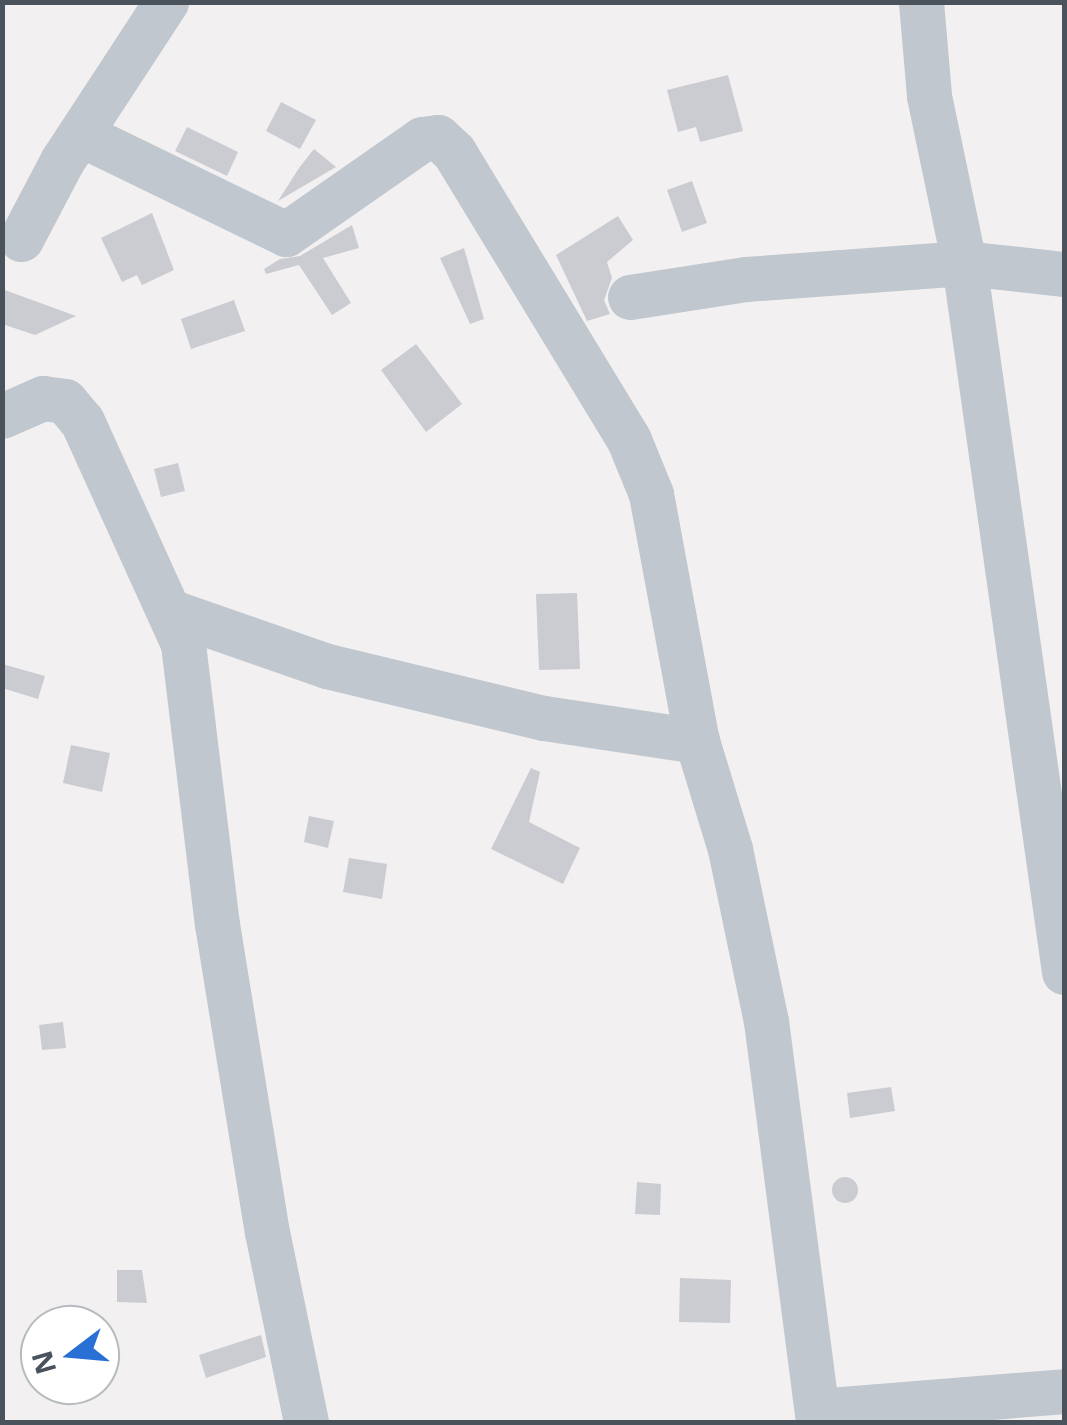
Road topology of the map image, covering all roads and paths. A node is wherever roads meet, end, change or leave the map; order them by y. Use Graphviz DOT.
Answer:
graph roads {
  1 [pos="166,2"];
  2 [pos="921,2"];
  3 [pos="80,134"];
  4 [pos="21,239"];
  5 [pos="964,263"];
  6 [pos="1064,274"];
  7 [pos="630,298"];
  8 [pos="2,416"];
  9 [pos="172,612"];
  10 [pos="1045,671"];
  11 [pos="697,741"];
  12 [pos="1064,972"];
  13 [pos="1064,1391"];
  14 [pos="817,1417"];
  15 [pos="306,1422"];
  1 -- 3 [label="street"];
  2 -- 5 [label="street"];
  3 -- 4 [label="street"];
  3 -- 11 [label="street"];
  5 -- 6 [label="street"];
  5 -- 7 [label="street"];
  5 -- 10 [label="street"];
  8 -- 9 [label="street"];
  9 -- 11 [label="street"];
  9 -- 15 [label="street"];
  10 -- 12 [label="street"];
  11 -- 14 [label="street"];
  13 -- 14 [label="street"];
}
